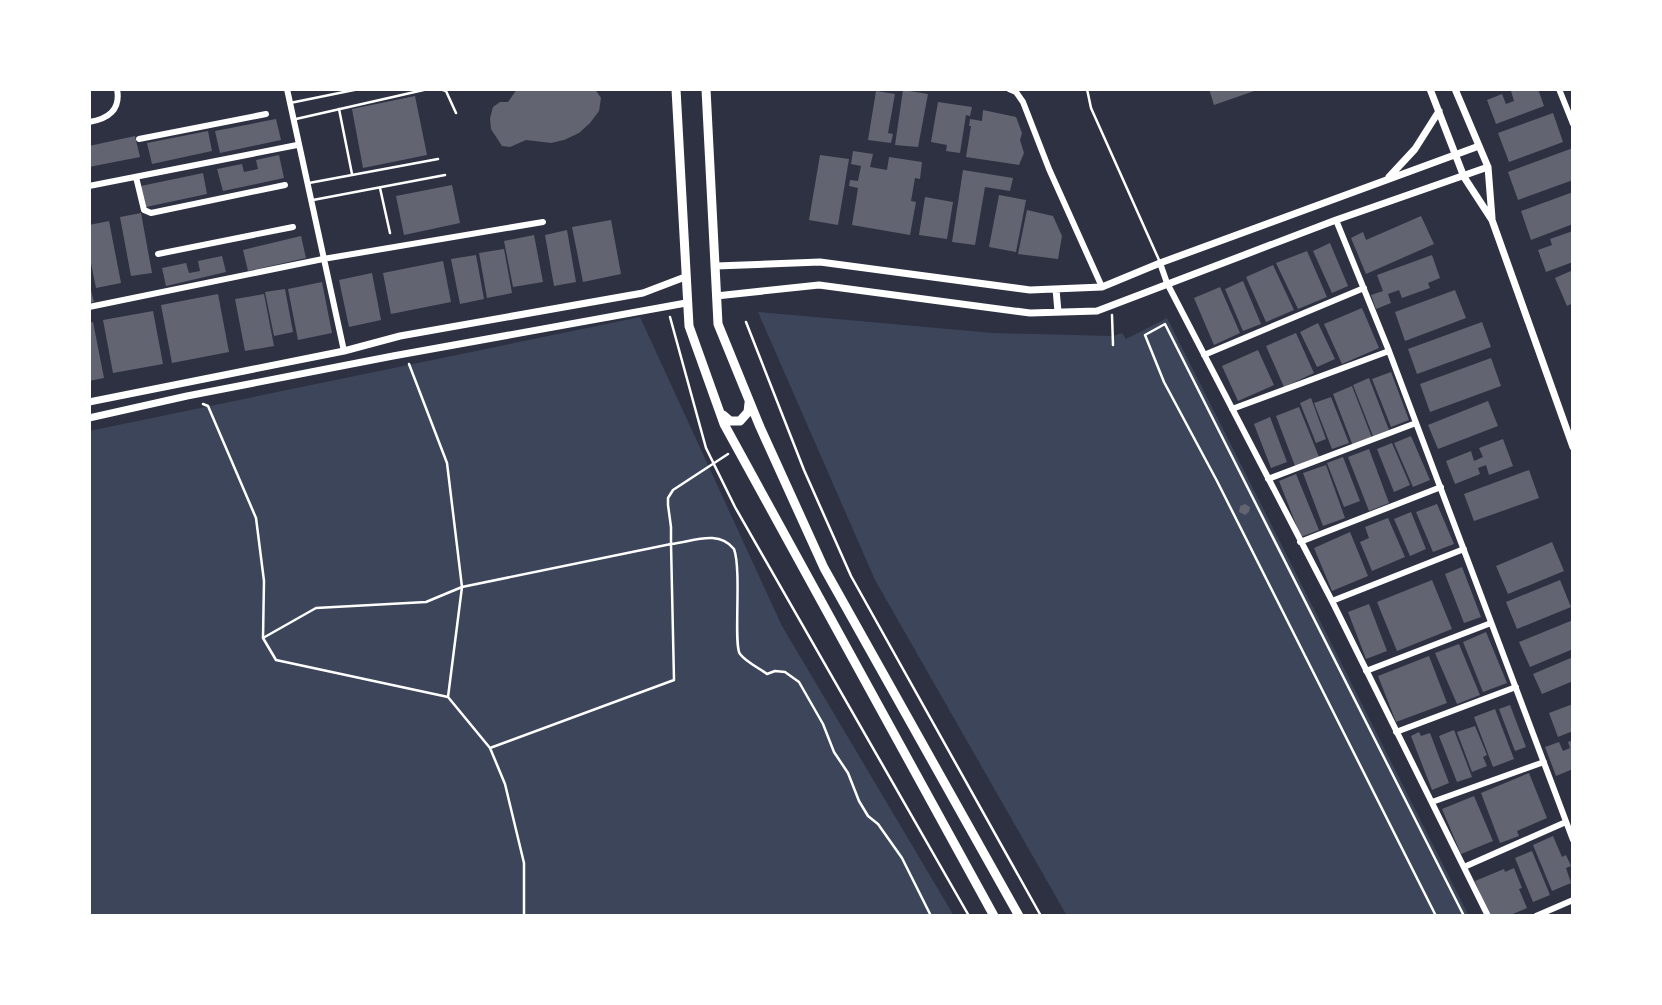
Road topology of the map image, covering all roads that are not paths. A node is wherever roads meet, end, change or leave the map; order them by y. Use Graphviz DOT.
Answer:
graph roads {
  1 [pos="117,89"];
  2 [pos="287,89"];
  3 [pos="329,89"];
  4 [pos="359,89"];
  5 [pos="428,89"];
  6 [pos="440,89"];
  7 [pos="676,89"];
  8 [pos="706,89"];
  9 [pos="1009,89"];
  10 [pos="1087,89"];
  11 [pos="1430,89"];
  12 [pos="1455,89"];
  13 [pos="1559,89"];
  14 [pos="330,95"];
  15 [pos="289,103"];
  16 [pos="339,109"];
  17 [pos="1439,111"];
  18 [pos="456,113"];
  19 [pos="266,114"];
  20 [pos="292,120"];
  21 [pos="89,122"];
  22 [pos="1573,124"];
  23 [pos="139,139"];
  24 [pos="297,145"];
  25 [pos="1479,146"];
  26 [pos="1455,155"];
  27 [pos="438,159"];
  28 [pos="1488,167"];
  29 [pos="352,175"];
  30 [pos="445,175"];
  31 [pos="136,177"];
  32 [pos="1464,177"];
  33 [pos="1386,180"];
  34 [pos="306,184"];
  35 [pos="285,186"];
  36 [pos="89,187"];
  37 [pos="380,188"];
  38 [pos="310,201"];
  39 [pos="1336,220"];
  40 [pos="1492,220"];
  41 [pos="542,222"];
  42 [pos="293,227"];
  43 [pos="390,233"];
  44 [pos="158,254"];
  45 [pos="323,259"];
  46 [pos="1160,263"];
  47 [pos="716,266"];
  48 [pos="685,277"];
  49 [pos="1167,283"];
  50 [pos="1102,287"];
  51 [pos="1364,288"];
  52 [pos="1056,289"];
  53 [pos="716,296"];
  54 [pos="687,303"];
  55 [pos="89,307"];
  56 [pos="1058,312"];
  57 [pos="344,351"];
  58 [pos="1389,351"];
  59 [pos="1204,355"];
  60 [pos="749,398"];
  61 [pos="89,402"];
  62 [pos="718,408"];
  63 [pos="1232,409"];
  64 [pos="89,418"];
  65 [pos="1416,423"];
  66 [pos="1573,447"];
  67 [pos="1268,479"];
  68 [pos="1441,487"];
  69 [pos="1300,542"];
  70 [pos="1464,549"];
  71 [pos="1332,601"];
  72 [pos="1491,623"];
  73 [pos="1366,671"];
  74 [pos="1516,687"];
  75 [pos="1396,732"];
  76 [pos="1544,762"];
  77 [pos="1432,802"];
  78 [pos="1566,822"];
  79 [pos="1573,840"];
  80 [pos="1464,867"];
  81 [pos="1573,900"];
  82 [pos="994,916"];
  83 [pos="1019,916"];
  84 [pos="1488,916"];
  85 [pos="1536,916"];
  1 -- 21 [label="street"];
  2 -- 15 [label="street"];
  3 -- 14 [label="lane"];
  4 -- 14 [label="lane"];
  5 -- 16 [label="lane"];
  6 -- 18 [label="lane"];
  7 -- 48 [label="main road"];
  8 -- 47 [label="main road"];
  9 -- 50 [label="street"];
  10 -- 46 [label="lane"];
  11 -- 17 [label="street"];
  12 -- 25 [label="street"];
  13 -- 22 [label="street"];
  14 -- 15 [label="lane"];
  15 -- 20 [label="street"];
  16 -- 20 [label="lane"];
  16 -- 29 [label="lane"];
  17 -- 26 [label="street"];
  17 -- 33 [label="street"];
  19 -- 23 [label="street"];
  20 -- 24 [label="street"];
  24 -- 31 [label="street"];
  24 -- 34 [label="street"];
  25 -- 26 [label="street"];
  25 -- 28 [label="street"];
  26 -- 32 [label="street"];
  26 -- 33 [label="street"];
  27 -- 29 [label="lane"];
  28 -- 32 [label="street"];
  28 -- 40 [label="street"];
  29 -- 34 [label="lane"];
  30 -- 37 [label="lane"];
  31 -- 35 [label="street"];
  31 -- 36 [label="street"];
  32 -- 39 [label="street"];
  32 -- 40 [label="street"];
  33 -- 46 [label="street"];
  34 -- 38 [label="street"];
  37 -- 38 [label="lane"];
  37 -- 43 [label="lane"];
  38 -- 45 [label="street"];
  39 -- 49 [label="street"];
  39 -- 51 [label="street"];
  40 -- 66 [label="street"];
  41 -- 45 [label="street"];
  42 -- 44 [label="street"];
  45 -- 55 [label="street"];
  45 -- 57 [label="street"];
  46 -- 49 [label="street"];
  46 -- 50 [label="street"];
  47 -- 52 [label="street"];
  47 -- 53 [label="main road"];
  48 -- 54 [label="main road"];
  48 -- 57 [label="street"];
  49 -- 56 [label="street"];
  49 -- 59 [label="street"];
  50 -- 52 [label="street"];
  51 -- 58 [label="street"];
  51 -- 59 [label="street"];
  52 -- 56 [label="street"];
  53 -- 56 [label="street"];
  53 -- 60 [label="main road"];
  54 -- 62 [label="main road"];
  54 -- 64 [label="street"];
  57 -- 61 [label="street"];
  58 -- 63 [label="street"];
  58 -- 65 [label="street"];
  59 -- 63 [label="street"];
  60 -- 62 [label="main road"];
  60 -- 83 [label="main road"];
  62 -- 82 [label="main road"];
  63 -- 67 [label="street"];
  65 -- 67 [label="street"];
  65 -- 68 [label="street"];
  67 -- 69 [label="street"];
  68 -- 69 [label="street"];
  68 -- 70 [label="street"];
  69 -- 71 [label="street"];
  70 -- 71 [label="street"];
  70 -- 72 [label="street"];
  71 -- 73 [label="street"];
  72 -- 73 [label="street"];
  72 -- 74 [label="street"];
  73 -- 75 [label="street"];
  74 -- 75 [label="street"];
  74 -- 76 [label="street"];
  75 -- 77 [label="street"];
  76 -- 77 [label="street"];
  76 -- 78 [label="street"];
  77 -- 80 [label="street"];
  78 -- 79 [label="street"];
  78 -- 80 [label="street"];
  80 -- 84 [label="street"];
  81 -- 85 [label="street"];
}
